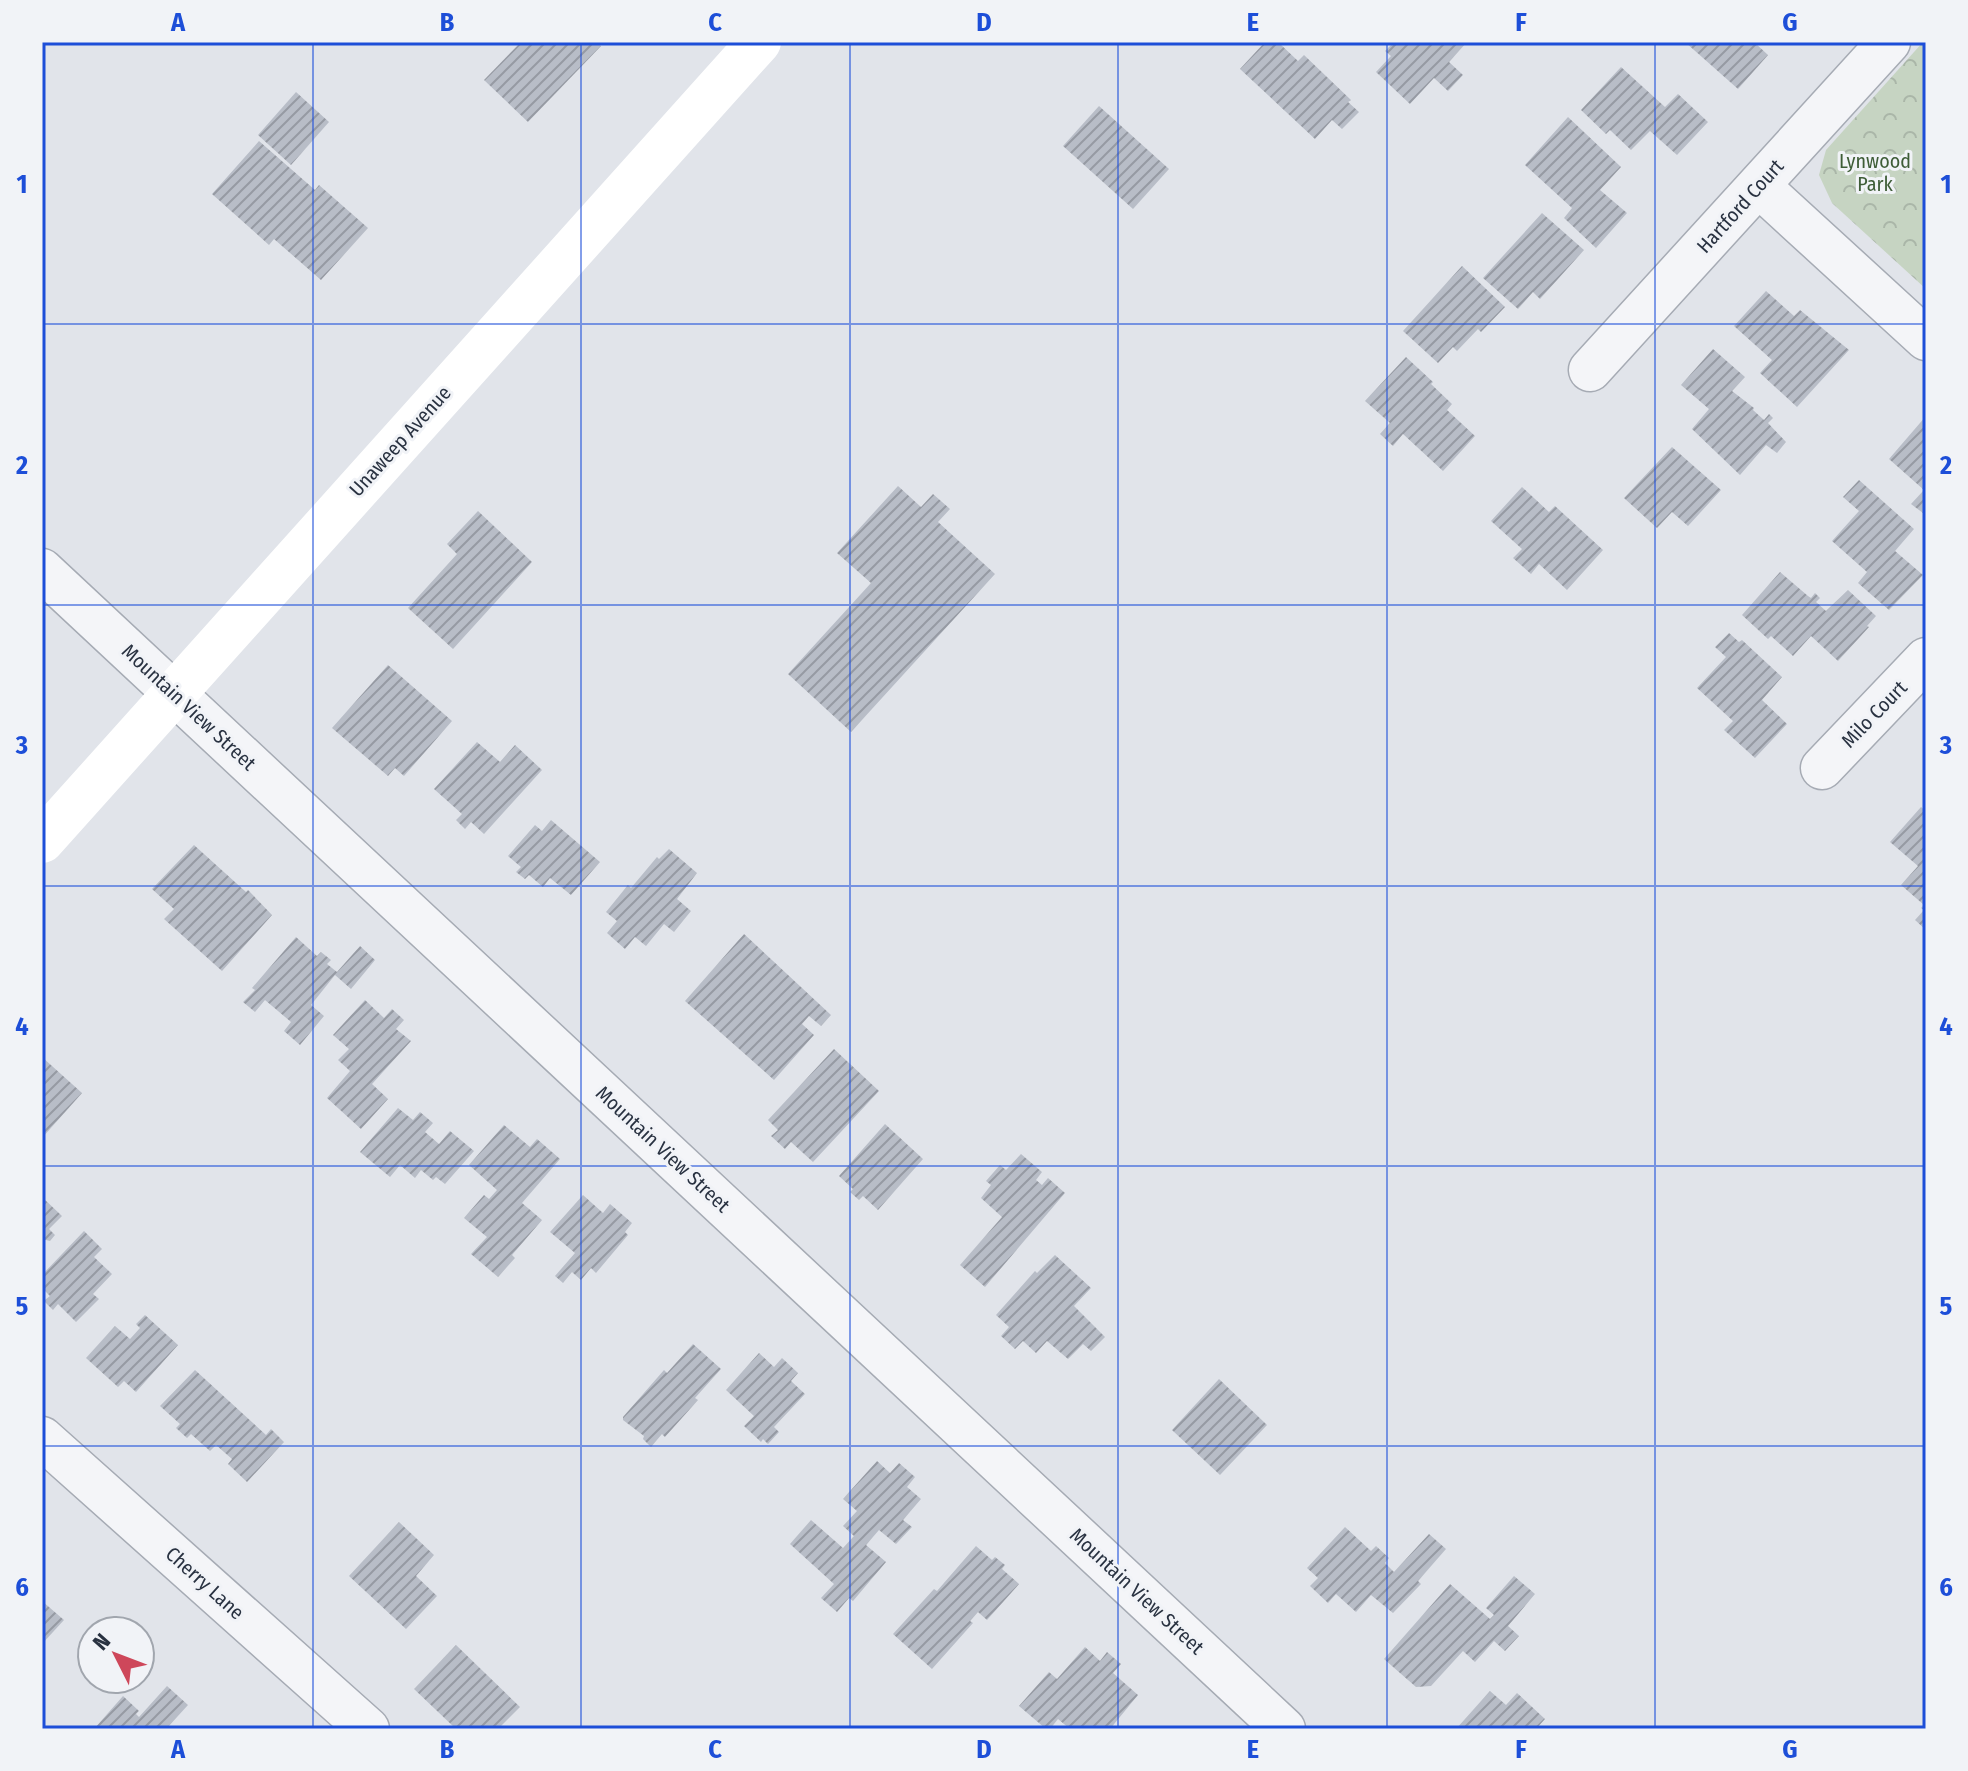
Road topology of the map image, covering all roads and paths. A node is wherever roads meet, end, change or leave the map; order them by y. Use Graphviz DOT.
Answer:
graph roads {
  1 [pos="759,42"];
  2 [pos="1871,48"];
  3 [pos="1759,186"];
  4 [pos="1926,339"];
  5 [pos="1590,370"];
  6 [pos="42,570"];
  7 [pos="1926,659"];
  8 [pos="175,694"];
  9 [pos="1822,768"];
  10 [pos="42,841"];
  11 [pos="42,1438"];
  12 [pos="368,1729"];
  13 [pos="1284,1729"];
  1 -- 8 [label="main road, Unaweep Avenue"];
  2 -- 3 [label="street, Hartford Court"];
  3 -- 4 [label="street"];
  3 -- 5 [label="street, Hartford Court"];
  6 -- 8 [label="street, Mountain View Street"];
  7 -- 9 [label="street, Milo Court"];
  8 -- 10 [label="main road, Unaweep Avenue"];
  8 -- 13 [label="street, Mountain View Street"];
  11 -- 12 [label="street, Cherry Lane"];
}
